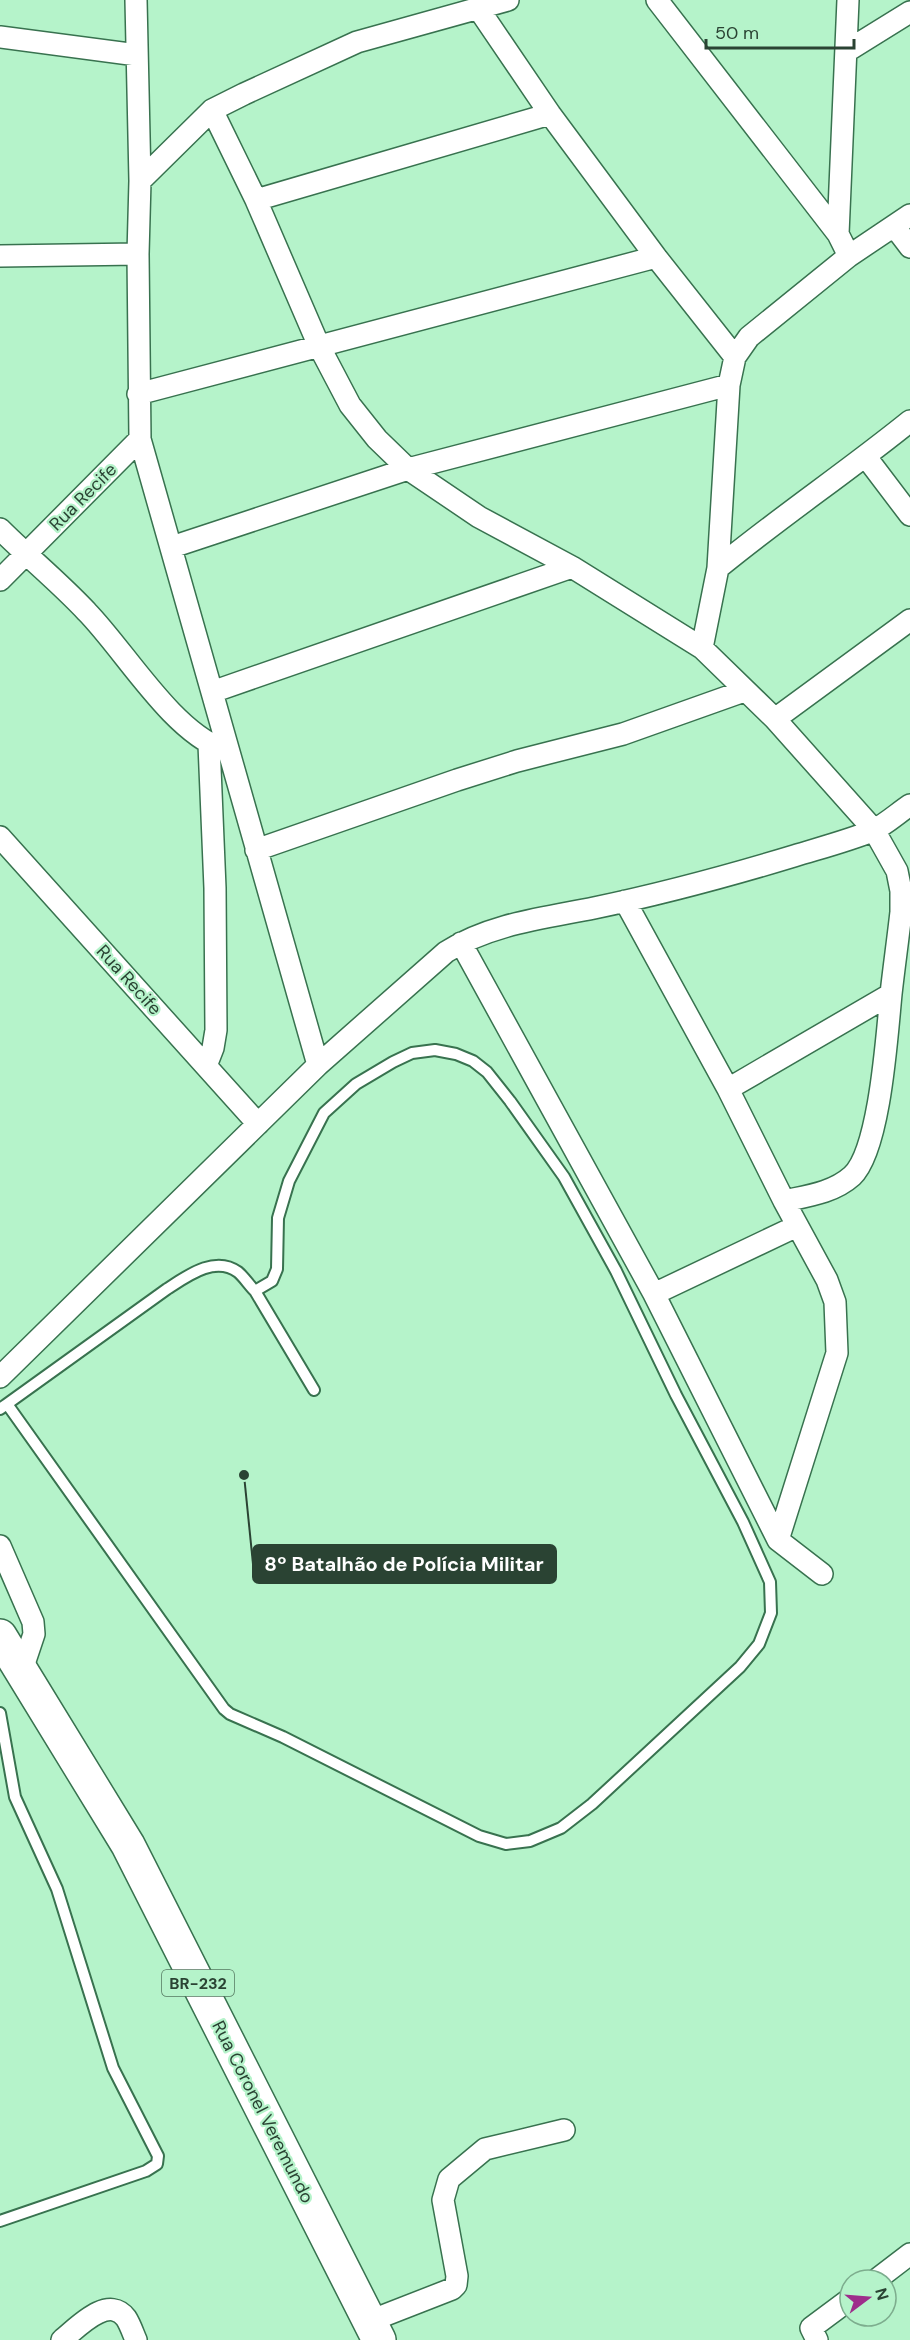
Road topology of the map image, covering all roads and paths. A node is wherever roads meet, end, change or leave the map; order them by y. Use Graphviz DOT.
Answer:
graph roads {
  1 [pos="136,0"];
  2 [pos="508,0"];
  3 [pos="657,0"];
  4 [pos="848,0"];
  5 [pos="478,8"];
  6 [pos="910,12"];
  7 [pos="0,37"];
  8 [pos="847,51"];
  9 [pos="137,55"];
  10 [pos="212,110"];
  11 [pos="550,114"];
  12 [pos="140,181"];
  13 [pos="256,200"];
  14 [pos="902,220"];
  15 [pos="838,234"];
  16 [pos="910,247"];
  17 [pos="138,254"];
  18 [pos="0,256"];
  19 [pos="849,256"];
  20 [pos="656,257"];
  21 [pos="319,346"];
  22 [pos="735,357"];
  23 [pos="729,385"];
  24 [pos="138,394"];
  25 [pos="910,421"];
  26 [pos="140,439"];
  27 [pos="866,457"];
  28 [pos="408,469"];
  29 [pos="910,515"];
  30 [pos="0,529"];
  31 [pos="172,547"];
  32 [pos="25,555"];
  33 [pos="572,567"];
  34 [pos="718,568"];
  35 [pos="0,580"];
  36 [pos="910,620"];
  37 [pos="702,648"];
  38 [pos="744,691"];
  39 [pos="212,692"];
  40 [pos="775,719"];
  41 [pos="209,744"];
  42 [pos="230,752"];
  43 [pos="910,805"];
  44 [pos="874,830"];
  45 [pos="0,837"];
  46 [pos="256,850"];
  47 [pos="906,890"];
  48 [pos="626,901"];
  49 [pos="461,943"];
  50 [pos="891,994"];
  51 [pos="318,1065"];
  52 [pos="206,1066"];
  53 [pos="728,1089"];
  54 [pos="258,1124"];
  55 [pos="784,1201"];
  56 [pos="796,1226"];
  57 [pos="255,1291"];
  58 [pos="654,1294"];
  59 [pos="0,1377"];
  60 [pos="314,1390"];
  61 [pos="3,1407"];
  62 [pos="778,1540"];
  63 [pos="0,1546"];
  64 [pos="822,1574"];
  65 [pos="0,1636"];
  66 [pos="22,1670"];
  67 [pos="0,1713"];
  68 [pos="564,2130"];
  69 [pos="0,2221"];
  70 [pos="910,2254"];
  71 [pos="892,2268"];
  72 [pos="838,2308"];
  73 [pos="375,2331"];
  74 [pos="62,2340"];
  75 [pos="136,2340"];
  76 [pos="817,2340"];
  1 -- 9 [label="street"];
  2 -- 5 [label="street"];
  3 -- 15 [label="street"];
  4 -- 8 [label="street"];
  5 -- 10 [label="street"];
  5 -- 11 [label="street"];
  6 -- 8 [label="street"];
  7 -- 9 [label="street"];
  8 -- 15 [label="street"];
  9 -- 12 [label="street"];
  10 -- 12 [label="street"];
  10 -- 13 [label="street"];
  11 -- 13 [label="street"];
  11 -- 20 [label="street"];
  12 -- 17 [label="street"];
  13 -- 21 [label="street"];
  14 -- 16 [label="street"];
  14 -- 19 [label="street"];
  15 -- 19 [label="street"];
  17 -- 18 [label="street"];
  17 -- 24 [label="street"];
  19 -- 22 [label="street"];
  20 -- 21 [label="street"];
  20 -- 22 [label="street"];
  21 -- 24 [label="street"];
  21 -- 28 [label="street"];
  22 -- 23 [label="street"];
  23 -- 28 [label="street"];
  23 -- 34 [label="street"];
  24 -- 26 [label="street"];
  25 -- 27 [label="street"];
  26 -- 31 [label="street"];
  26 -- 32 [label="street, Rua Recife"];
  27 -- 29 [label="street"];
  27 -- 34 [label="street"];
  28 -- 31 [label="street"];
  28 -- 33 [label="street"];
  30 -- 32 [label="street"];
  31 -- 39 [label="street"];
  32 -- 35 [label="street, Rua Recife"];
  32 -- 41 [label="street"];
  33 -- 37 [label="street"];
  33 -- 39 [label="street"];
  34 -- 37 [label="street"];
  36 -- 40 [label="street"];
  37 -- 38 [label="street"];
  38 -- 40 [label="street"];
  38 -- 46 [label="street"];
  39 -- 42 [label="street"];
  40 -- 44 [label="street"];
  41 -- 42 [label="street"];
  41 -- 52 [label="street"];
  42 -- 46 [label="street"];
  43 -- 44 [label="street"];
  44 -- 47 [label="street"];
  44 -- 48 [label="street"];
  45 -- 52 [label="street, Rua Recife"];
  46 -- 51 [label="street"];
  47 -- 50 [label="street"];
  48 -- 49 [label="street"];
  48 -- 53 [label="street"];
  49 -- 51 [label="street"];
  49 -- 58 [label="street"];
  50 -- 53 [label="street"];
  50 -- 55 [label="street"];
  51 -- 54 [label="street"];
  52 -- 54 [label="street, Rua Recife"];
  53 -- 55 [label="street"];
  54 -- 59 [label="street"];
  55 -- 56 [label="street"];
  56 -- 58 [label="street"];
  56 -- 62 [label="street"];
  57 -- 60 [label="lane"];
  57 -- 61 [label="lane"];
  57 -- 61 [label="lane"];
  58 -- 62 [label="street"];
  62 -- 64 [label="street"];
  63 -- 66 [label="street"];
  65 -- 66 [label="highway, Rua Coronel Veremundo / BR-232"];
  66 -- 73 [label="highway, Rua Coronel Veremundo / BR-232"];
  67 -- 69 [label="lane"];
  68 -- 73 [label="street"];
  70 -- 71 [label="street"];
  72 -- 76 [label="street"];
  74 -- 75 [label="street"];
}
